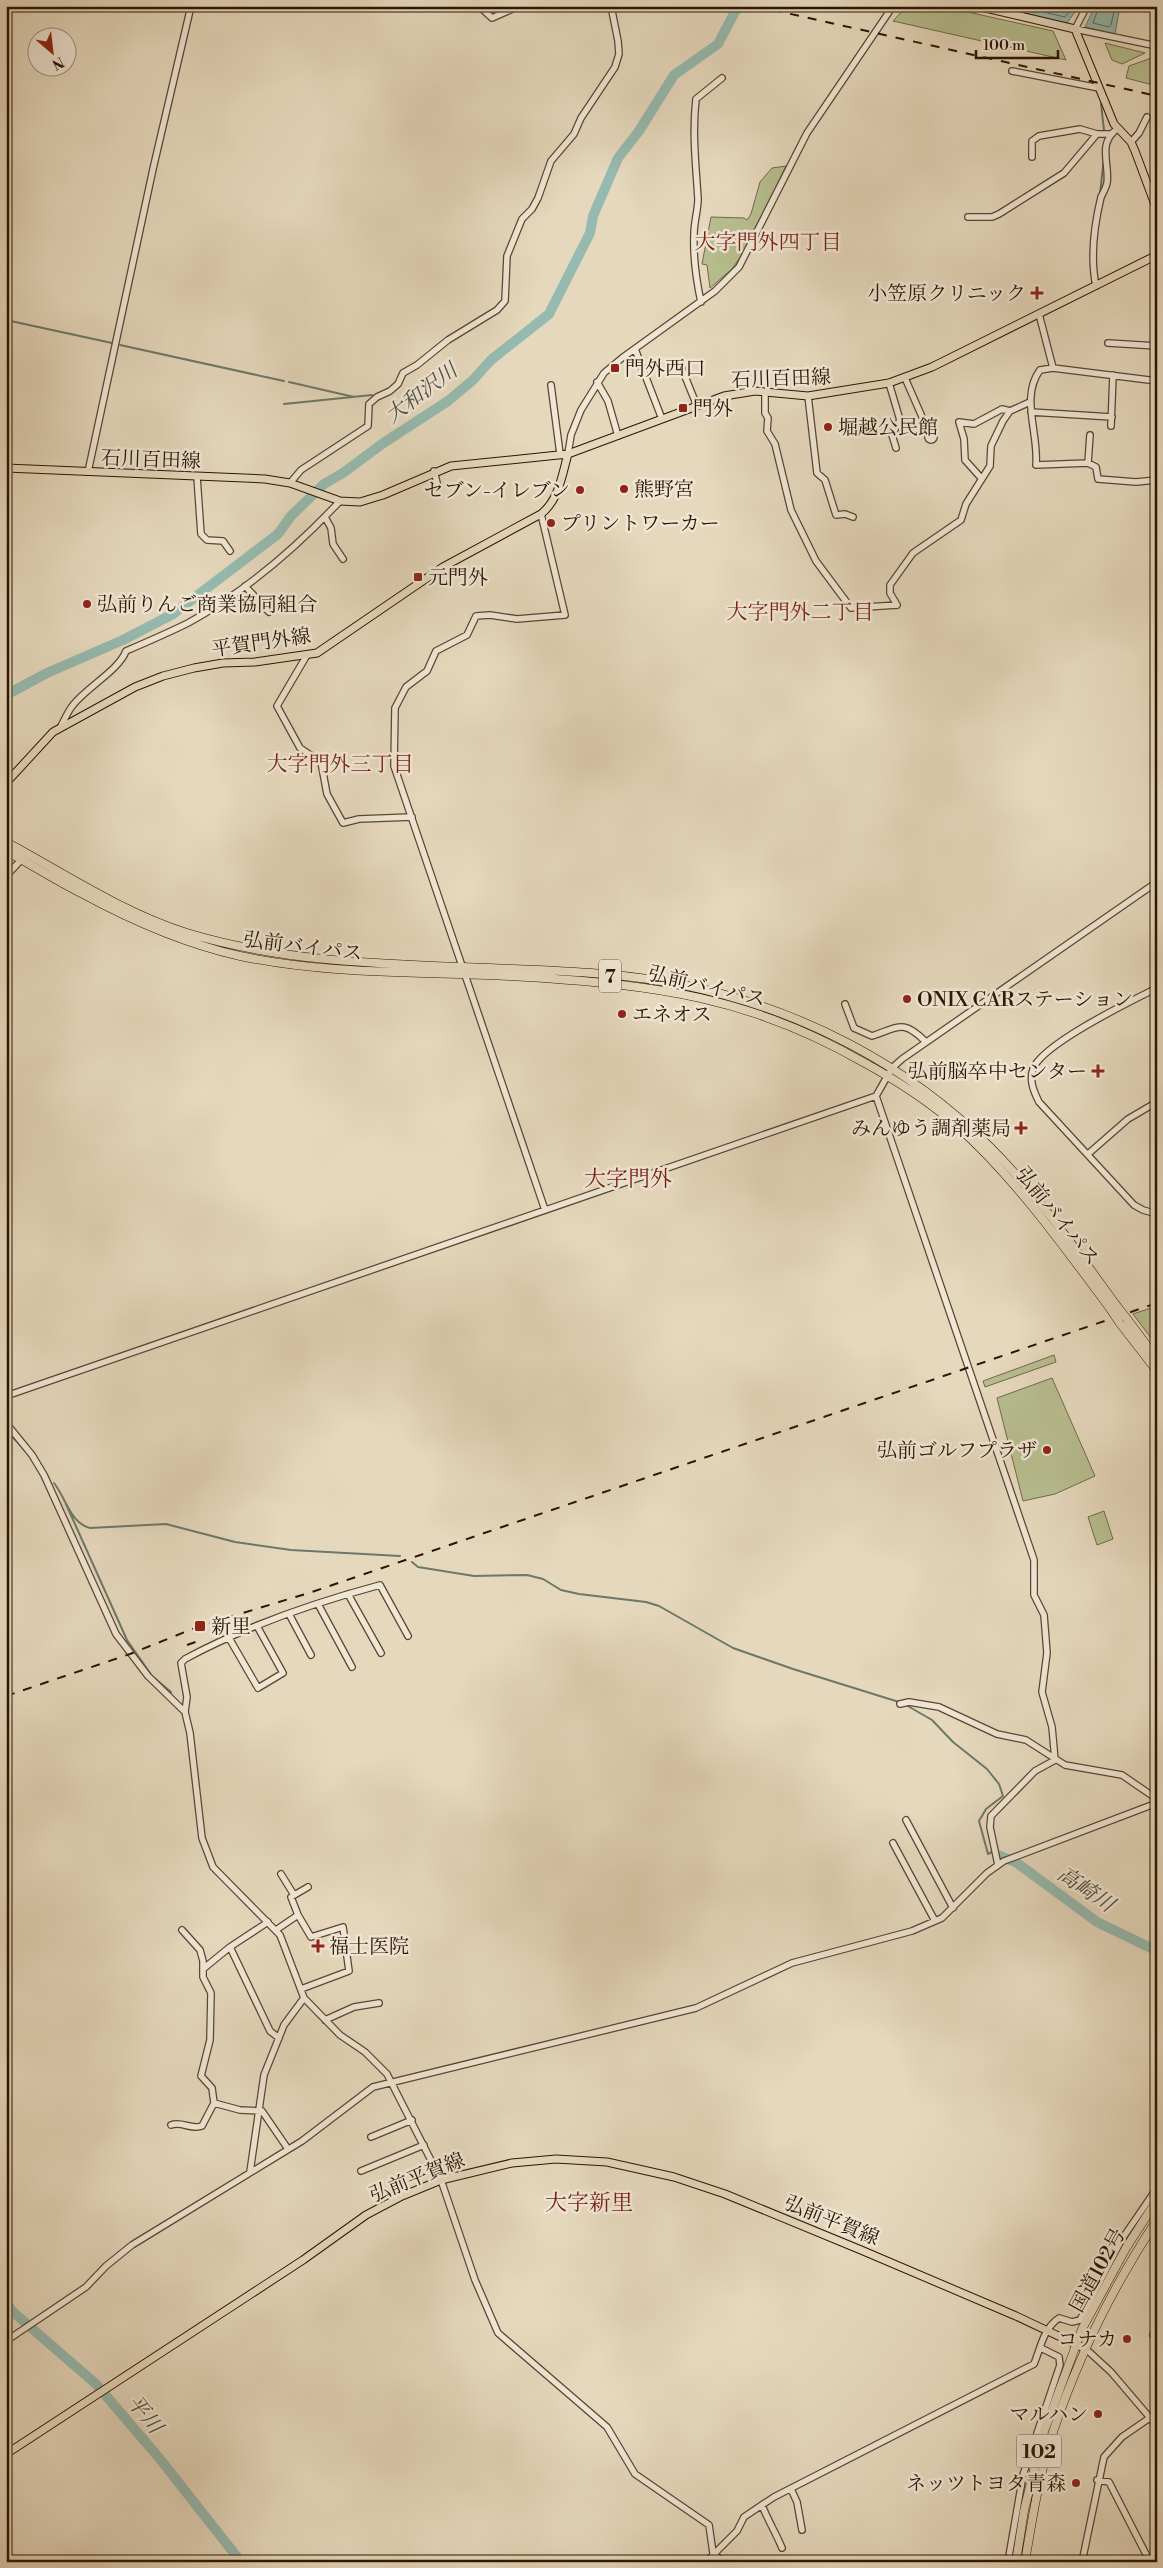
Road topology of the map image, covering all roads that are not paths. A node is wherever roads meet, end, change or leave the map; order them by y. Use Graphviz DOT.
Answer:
graph roads {
  1 [pos="191,6"];
  2 [pos="479,6"];
  3 [pos="519,6"];
  4 [pos="611,6"];
  5 [pos="893,6"];
  6 [pos="977,6"];
  7 [pos="1087,6"];
  8 [pos="1001,9"];
  9 [pos="1075,29"];
  10 [pos="1157,46"];
  11 [pos="1012,71"];
  12 [pos="722,78"];
  13 [pos="1099,88"];
  14 [pos="1147,117"];
  15 [pos="1117,129"];
  16 [pos="1097,134"];
  17 [pos="1110,134"];
  18 [pos="1130,142"];
  19 [pos="1032,157"];
  20 [pos="1157,210"];
  21 [pos="968,217"];
  22 [pos="1157,255"];
  23 [pos="1096,286"];
  24 [pos="701,302"];
  25 [pos="1039,314"];
  26 [pos="1108,343"];
  27 [pos="1157,346"];
  28 [pos="635,349"];
  29 [pos="680,364"];
  30 [pos="1053,368"];
  31 [pos="1113,375"];
  32 [pos="905,378"];
  33 [pos="1157,381"];
  34 [pos="597,382"];
  35 [pos="889,383"];
  36 [pos="551,385"];
  37 [pos="766,392"];
  38 [pos="808,396"];
  39 [pos="1030,402"];
  40 [pos="697,406"];
  41 [pos="1010,412"];
  42 [pos="1031,412"];
  43 [pos="1112,417"];
  44 [pos="662,419"];
  45 [pos="1111,426"];
  46 [pos="618,436"];
  47 [pos="1090,436"];
  48 [pos="936,447"];
  49 [pos="896,448"];
  50 [pos="564,454"];
  51 [pos="1088,463"];
  52 [pos="6,468"];
  53 [pos="434,471"];
  54 [pos="88,472"];
  55 [pos="197,477"];
  56 [pos="982,479"];
  57 [pos="1157,480"];
  58 [pos="292,484"];
  59 [pos="438,487"];
  60 [pos="337,501"];
  61 [pos="541,514"];
  62 [pos="325,517"];
  63 [pos="853,518"];
  64 [pos="230,551"];
  65 [pos="344,558"];
  66 [pos="245,586"];
  67 [pos="269,612"];
  68 [pos="307,655"];
  69 [pos="62,726"];
  70 [pos="6,783"];
  71 [pos="412,817"];
  72 [pos="6,842"];
  73 [pos="6,851"];
  74 [pos="22,859"];
  75 [pos="6,876"];
  76 [pos="1157,882"];
  77 [pos="461,967"];
  78 [pos="464,975"];
  79 [pos="1157,988"];
  80 [pos="845,1004"];
  81 [pos="926,1042"];
  82 [pos="890,1071"];
  83 [pos="876,1096"];
  84 [pos="1157,1102"];
  85 [pos="1088,1154"];
  86 [pos="545,1210"];
  87 [pos="1157,1214"];
  88 [pos="1123,1320"];
  89 [pos="1157,1359"];
  90 [pos="1157,1372"];
  91 [pos="6,1396"];
  92 [pos="6,1423"];
  93 [pos="348,1594"];
  94 [pos="318,1604"];
  95 [pos="288,1614"];
  96 [pos="257,1626"];
  97 [pos="408,1636"];
  98 [pos="229,1638"];
  99 [pos="381,1653"];
  100 [pos="310,1655"];
  101 [pos="352,1667"];
  102 [pos="900,1704"];
  103 [pos="185,1712"];
  104 [pos="1055,1760"];
  105 [pos="1157,1799"];
  106 [pos="1157,1803"];
  107 [pos="906,1820"];
  108 [pos="893,1843"];
  109 [pos="1001,1863"];
  110 [pos="281,1874"];
  111 [pos="308,1887"];
  112 [pos="294,1895"];
  113 [pos="953,1908"];
  114 [pos="298,1915"];
  115 [pos="935,1921"];
  116 [pos="268,1922"];
  117 [pos="182,1930"];
  118 [pos="276,1930"];
  119 [pos="230,1946"];
  120 [pos="202,1969"];
  121 [pos="301,1989"];
  122 [pos="304,1998"];
  123 [pos="379,2003"];
  124 [pos="326,2020"];
  125 [pos="279,2038"];
  126 [pos="391,2081"];
  127 [pos="214,2103"];
  128 [pos="259,2111"];
  129 [pos="412,2120"];
  130 [pos="171,2125"];
  131 [pos="371,2137"];
  132 [pos="424,2145"];
  133 [pos="288,2149"];
  134 [pos="361,2171"];
  135 [pos="250,2172"];
  136 [pos="441,2180"];
  137 [pos="1157,2188"];
  138 [pos="1157,2200"];
  139 [pos="1157,2220"];
  140 [pos="1046,2329"];
  141 [pos="1157,2329"];
  142 [pos="1157,2339"];
  143 [pos="6,2341"];
  144 [pos="1078,2344"];
  145 [pos="1041,2348"];
  146 [pos="1086,2349"];
  147 [pos="1150,2417"];
  148 [pos="1157,2426"];
  149 [pos="6,2454"];
  150 [pos="1097,2480"];
  151 [pos="791,2489"];
  152 [pos="762,2505"];
  153 [pos="802,2530"];
  154 [pos="782,2548"];
  155 [pos="713,2553"];
  156 [pos="706,2562"];
  157 [pos="723,2562"];
  158 [pos="1008,2562"];
  159 [pos="1016,2562"];
  160 [pos="1025,2562"];
  161 [pos="1082,2562"];
  162 [pos="1150,2562"];
  1 -- 54 [label="street"];
  2 -- 3 [label="street"];
  4 -- 58 [label="street"];
  5 -- 24 [label="street"];
  6 -- 8 [label="main road"];
  7 -- 9 [label="street"];
  8 -- 9 [label="main road"];
  9 -- 10 [label="street"];
  9 -- 13 [label="main road"];
  11 -- 13 [label="street"];
  12 -- 24 [label="street"];
  13 -- 15 [label="main road"];
  14 -- 18 [label="street"];
  15 -- 17 [label="street"];
  15 -- 18 [label="main road"];
  16 -- 17 [label="street"];
  16 -- 19 [label="street"];
  16 -- 21 [label="street"];
  17 -- 23 [label="street"];
  18 -- 20 [label="main road"];
  22 -- 23 [label="main road, 石川百田線"];
  23 -- 25 [label="main road, 石川百田線"];
  24 -- 28 [label="street"];
  25 -- 30 [label="street"];
  25 -- 32 [label="main road, 石川百田線"];
  26 -- 27 [label="street"];
  28 -- 34 [label="street"];
  28 -- 44 [label="street"];
  29 -- 40 [label="street"];
  30 -- 31 [label="street"];
  30 -- 39 [label="street"];
  31 -- 33 [label="street"];
  31 -- 43 [label="street"];
  32 -- 35 [label="main road, 石川百田線"];
  32 -- 48 [label="street"];
  34 -- 46 [label="street"];
  34 -- 50 [label="street"];
  35 -- 38 [label="main road, 石川百田線"];
  35 -- 49 [label="street"];
  36 -- 50 [label="street"];
  37 -- 38 [label="main road, 石川百田線"];
  37 -- 40 [label="main road, 石川百田線"];
  37 -- 56 [label="street"];
  38 -- 63 [label="street"];
  39 -- 41 [label="street"];
  39 -- 42 [label="street"];
  40 -- 44 [label="main road, 石川百田線"];
  41 -- 56 [label="street"];
  41 -- 56 [label="street"];
  42 -- 43 [label="street"];
  42 -- 51 [label="street"];
  43 -- 45 [label="street"];
  44 -- 46 [label="main road, 石川百田線"];
  46 -- 50 [label="main road, 石川百田線"];
  47 -- 51 [label="street"];
  50 -- 53 [label="main road, 石川百田線"];
  50 -- 61 [label="main road, 平賀門外線"];
  51 -- 57 [label="street"];
  52 -- 54 [label="main road, 石川百田線"];
  53 -- 59 [label="street"];
  53 -- 60 [label="main road, 石川百田線"];
  54 -- 55 [label="main road, 石川百田線"];
  55 -- 58 [label="main road, 石川百田線"];
  55 -- 64 [label="street"];
  58 -- 60 [label="main road, 石川百田線"];
  60 -- 62 [label="street"];
  61 -- 68 [label="main road, 平賀門外線"];
  61 -- 71 [label="street"];
  62 -- 65 [label="street"];
  62 -- 66 [label="street"];
  66 -- 67 [label="street"];
  66 -- 69 [label="street"];
  68 -- 69 [label="main road, 平賀門外線"];
  68 -- 71 [label="street"];
  69 -- 70 [label="main road, 平賀門外線"];
  71 -- 77 [label="street"];
  72 -- 77 [label="highway, 弘前バイパス / 7"];
  73 -- 74 [label="highway, 弘前バイパス / 7"];
  74 -- 75 [label="street"];
  74 -- 78 [label="highway, 弘前バイパス / 7"];
  76 -- 81 [label="street"];
  77 -- 78 [label="street"];
  77 -- 82 [label="highway, 弘前バイパス / 7"];
  78 -- 82 [label="highway, 弘前バイパス / 7"];
  78 -- 86 [label="street"];
  79 -- 85 [label="street"];
  80 -- 81 [label="street"];
  81 -- 82 [label="street"];
  82 -- 83 [label="street"];
  82 -- 88 [label="highway, 弘前バイパス / 7, bridge"];
  83 -- 86 [label="street"];
  83 -- 104 [label="street"];
  84 -- 85 [label="street"];
  85 -- 87 [label="street"];
  86 -- 91 [label="street"];
  88 -- 89 [label="highway, 弘前バイパス / 7"];
  88 -- 90 [label="highway, 弘前バイパス / 7"];
  92 -- 103 [label="street"];
  93 -- 94 [label="street"];
  93 -- 97 [label="street"];
  93 -- 99 [label="street"];
  94 -- 95 [label="street"];
  94 -- 101 [label="street"];
  95 -- 96 [label="street"];
  95 -- 100 [label="street"];
  96 -- 98 [label="street"];
  96 -- 98 [label="street"];
  98 -- 103 [label="street"];
  102 -- 104 [label="street"];
  103 -- 116 [label="street"];
  104 -- 105 [label="street"];
  104 -- 109 [label="street"];
  106 -- 109 [label="street"];
  107 -- 113 [label="street"];
  108 -- 115 [label="street"];
  109 -- 113 [label="street"];
  110 -- 112 [label="street"];
  111 -- 112 [label="street"];
  112 -- 114 [label="street"];
  113 -- 115 [label="street"];
  114 -- 118 [label="street"];
  114 -- 121 [label="street"];
  115 -- 126 [label="street"];
  116 -- 118 [label="street"];
  116 -- 119 [label="street"];
  117 -- 120 [label="street"];
  118 -- 121 [label="street"];
  119 -- 120 [label="street"];
  119 -- 125 [label="street"];
  120 -- 127 [label="street"];
  121 -- 122 [label="street"];
  122 -- 124 [label="street"];
  122 -- 125 [label="street"];
  123 -- 124 [label="street"];
  124 -- 126 [label="street"];
  125 -- 128 [label="street"];
  126 -- 129 [label="street"];
  126 -- 133 [label="street"];
  127 -- 128 [label="street"];
  127 -- 130 [label="street"];
  128 -- 133 [label="street"];
  128 -- 135 [label="street"];
  129 -- 131 [label="street"];
  129 -- 132 [label="street"];
  132 -- 134 [label="street"];
  132 -- 136 [label="street"];
  133 -- 135 [label="street"];
  135 -- 143 [label="street"];
  136 -- 140 [label="main road, 弘前平賀線"];
  136 -- 149 [label="main road, 弘前平賀線"];
  136 -- 155 [label="street"];
  137 -- 140 [label="street"];
  138 -- 144 [label="highway, 国道102号 / 102"];
  139 -- 146 [label="highway, 国道102号 / 102"];
  140 -- 144 [label="main road, 弘前平賀線"];
  140 -- 145 [label="street"];
  141 -- 142 [label="street"];
  144 -- 146 [label="main road, 弘前平賀線"];
  144 -- 159 [label="highway, 国道102号 / 102"];
  145 -- 151 [label="street"];
  145 -- 158 [label="street"];
  146 -- 147 [label="street"];
  146 -- 160 [label="highway, 国道102号 / 102"];
  147 -- 148 [label="street"];
  147 -- 150 [label="street"];
  150 -- 161 [label="street"];
  150 -- 162 [label="street"];
  151 -- 152 [label="street"];
  151 -- 153 [label="street"];
  152 -- 154 [label="street"];
  152 -- 155 [label="street"];
  155 -- 156 [label="street"];
  155 -- 157 [label="street"];
}
